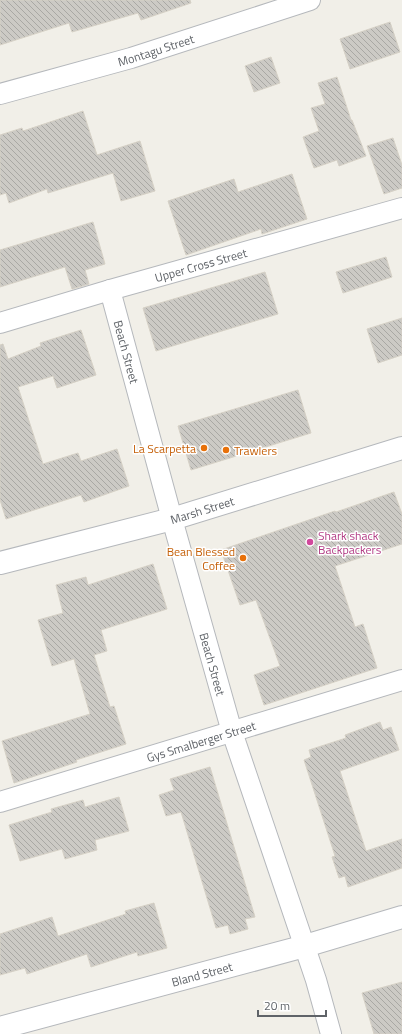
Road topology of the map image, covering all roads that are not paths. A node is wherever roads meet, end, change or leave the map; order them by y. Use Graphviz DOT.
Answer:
graph roads {
  1 [pos="310,0"];
  2 [pos="0,94"];
  3 [pos="402,208"];
  4 [pos="110,290"];
  5 [pos="0,323"];
  6 [pos="402,448"];
  7 [pos="172,519"];
  8 [pos="0,563"];
  9 [pos="402,680"];
  10 [pos="232,732"];
  11 [pos="0,802"];
  12 [pos="402,917"];
  13 [pos="305,946"];
  14 [pos="0,1028"];
  15 [pos="331,1034"];
  1 -- 2 [label="street, Montagu Street"];
  3 -- 4 [label="street, Upper Cross Street"];
  4 -- 5 [label="street, Upper Cross Street"];
  4 -- 7 [label="street, Beach Street"];
  6 -- 7 [label="street, Marsh Street"];
  7 -- 8 [label="street, Marsh Street"];
  7 -- 10 [label="street, Beach Street"];
  9 -- 10 [label="street, Gys Smalberger Street"];
  10 -- 11 [label="street, Gys Smalberger Street"];
  10 -- 13 [label="street, Beach Street"];
  12 -- 13 [label="street, Bland Street"];
  13 -- 14 [label="street, Bland Street"];
  13 -- 15 [label="street, Beach Street"];
}
